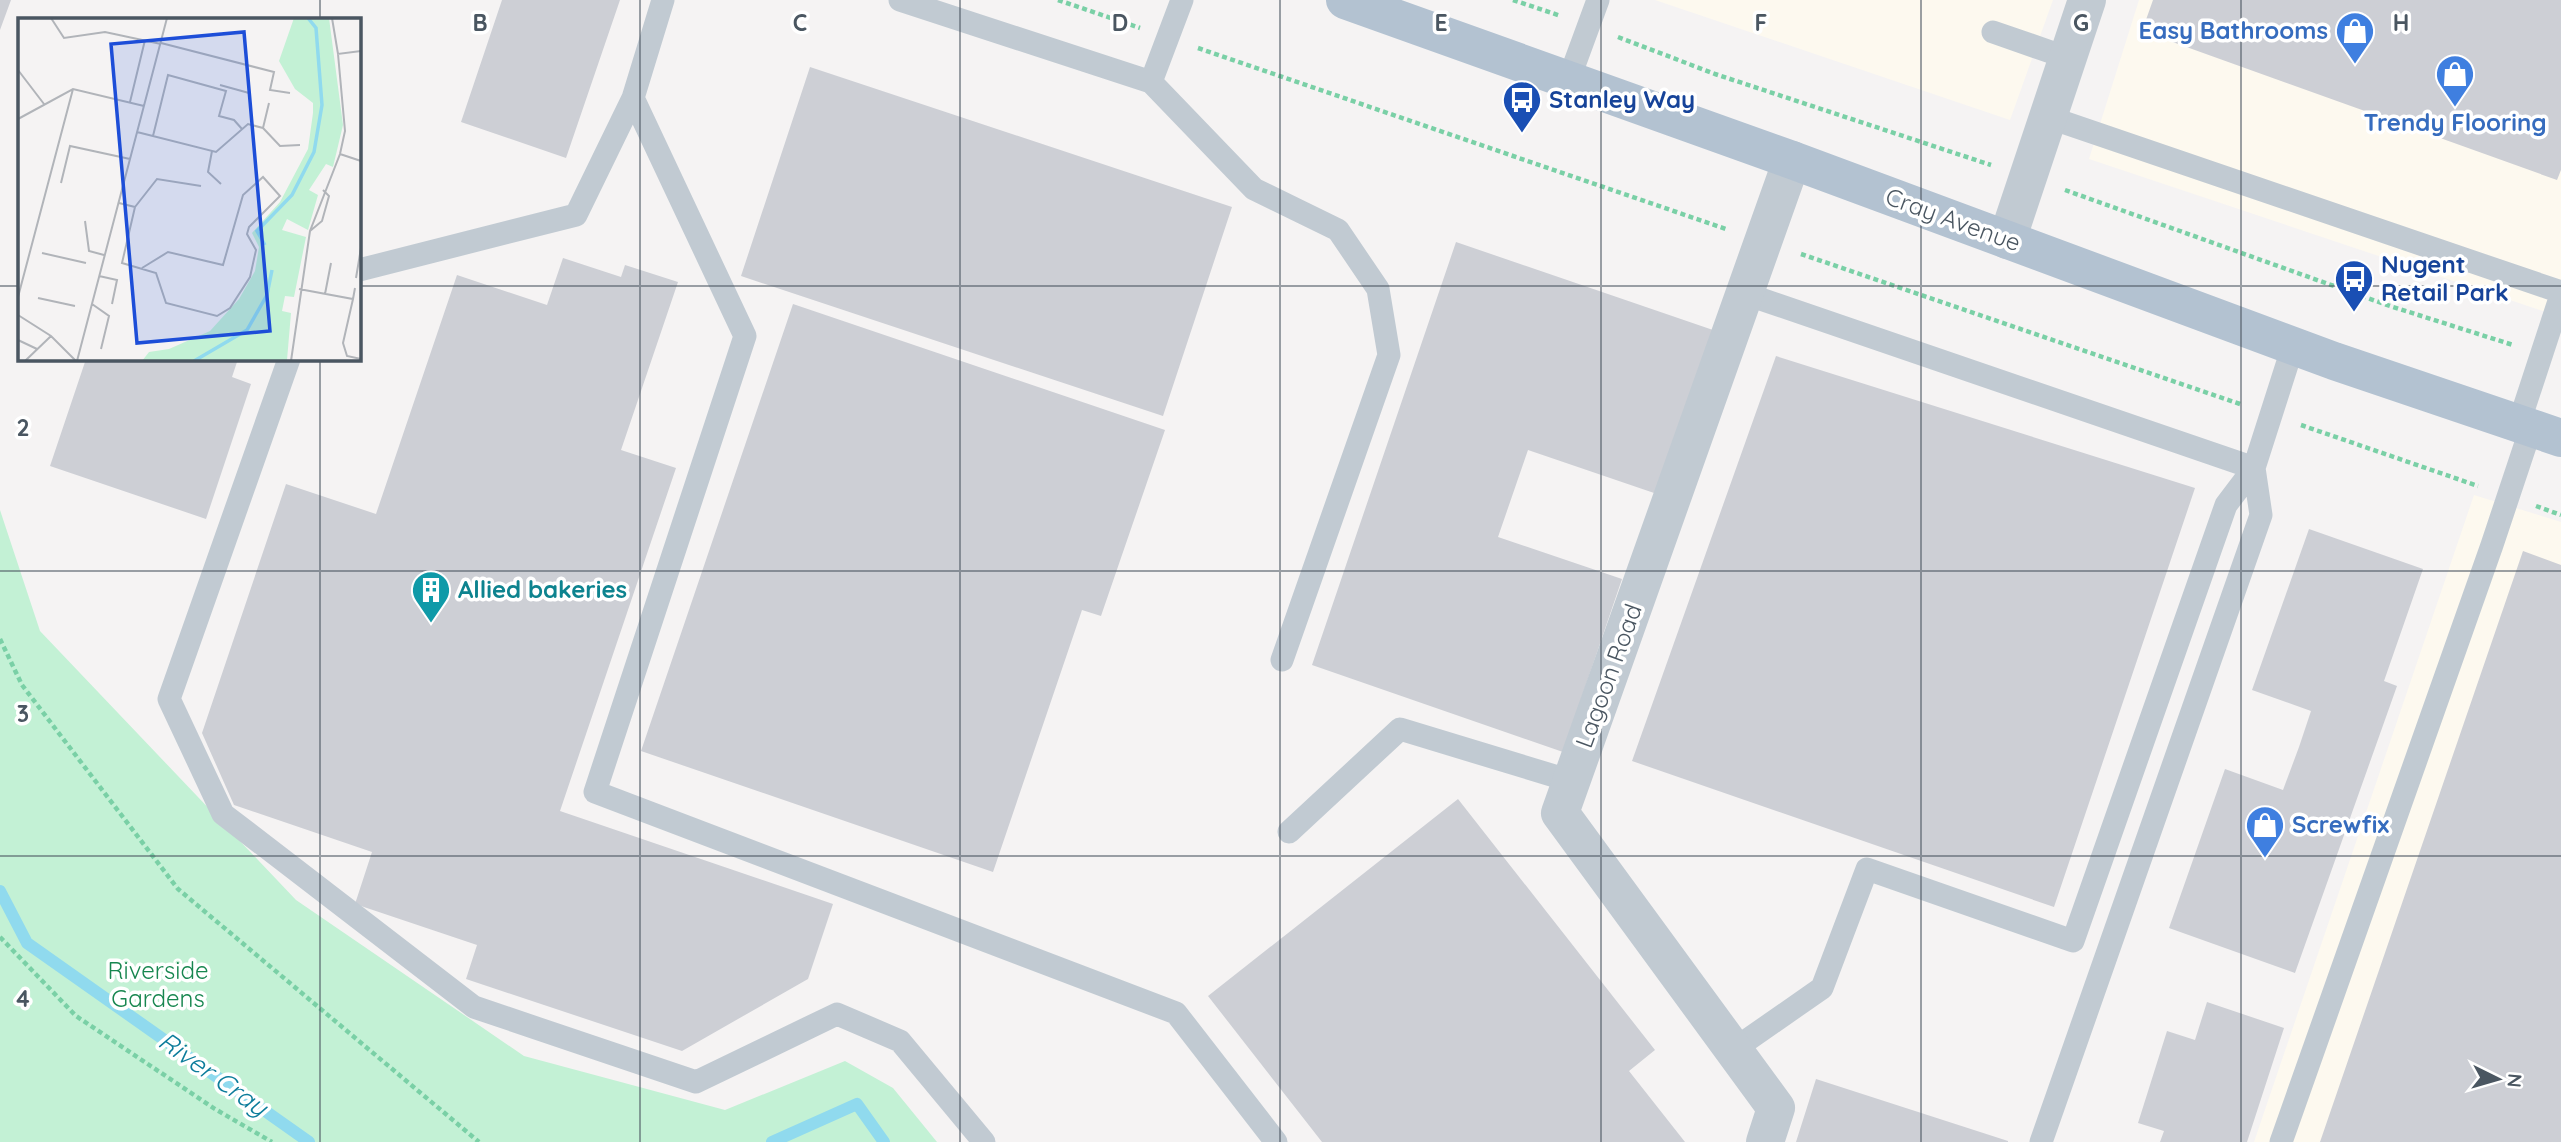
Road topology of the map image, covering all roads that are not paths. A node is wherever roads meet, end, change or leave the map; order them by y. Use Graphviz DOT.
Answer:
graph roads {
  1 [pos="663,0"];
  2 [pos="900,0"];
  3 [pos="1182,0"];
  4 [pos="1345,0"];
  5 [pos="1598,0"];
  6 [pos="2087,0"];
  7 [pos="1993,32"];
  8 [pos="2068,58"];
  9 [pos="1569,79"];
  10 [pos="1151,82"];
  11 [pos="633,98"];
  12 [pos="2048,117"];
  13 [pos="1792,160"];
  14 [pos="2007,240"];
  15 [pos="360,270"];
  16 [pos="2561,293"];
  17 [pos="1746,294"];
  18 [pos="2293,346"];
  19 [pos="289,360"];
  20 [pos="2537,430"];
  21 [pos="2255,468"];
  22 [pos="1282,660"];
  23 [pos="1571,781"];
  24 [pos="1289,832"];
  25 [pos="1733,1050"];
  26 [pos="984,1142"];
  27 [pos="1276,1142"];
  28 [pos="1765,1142"];
  29 [pos="2041,1142"];
  30 [pos="2281,1142"];
  1 -- 11 [label="lane"];
  2 -- 10 [label="lane"];
  3 -- 10 [label="lane"];
  4 -- 9 [label="main road, Cray Avenue"];
  5 -- 9 [label="lane"];
  6 -- 8 [label="street"];
  7 -- 8 [label="lane"];
  8 -- 12 [label="street"];
  9 -- 13 [label="main road, Cray Avenue"];
  10 -- 22 [label="lane"];
  11 -- 15 [label="lane"];
  11 -- 27 [label="lane"];
  12 -- 14 [label="street"];
  12 -- 16 [label="lane"];
  13 -- 14 [label="main road, Cray Avenue"];
  13 -- 17 [label="street, Lagoon Road"];
  14 -- 18 [label="main road, Cray Avenue"];
  16 -- 20 [label="lane"];
  17 -- 21 [label="lane"];
  17 -- 23 [label="street, Lagoon Road"];
  18 -- 20 [label="main road, Cray Avenue"];
  18 -- 21 [label="lane"];
  19 -- 26 [label="lane"];
  20 -- 30 [label="lane"];
  21 -- 25 [label="lane"];
  21 -- 29 [label="lane"];
  23 -- 24 [label="lane"];
  23 -- 25 [label="street, Lagoon Road"];
  25 -- 28 [label="street, Lagoon Road"];
}
